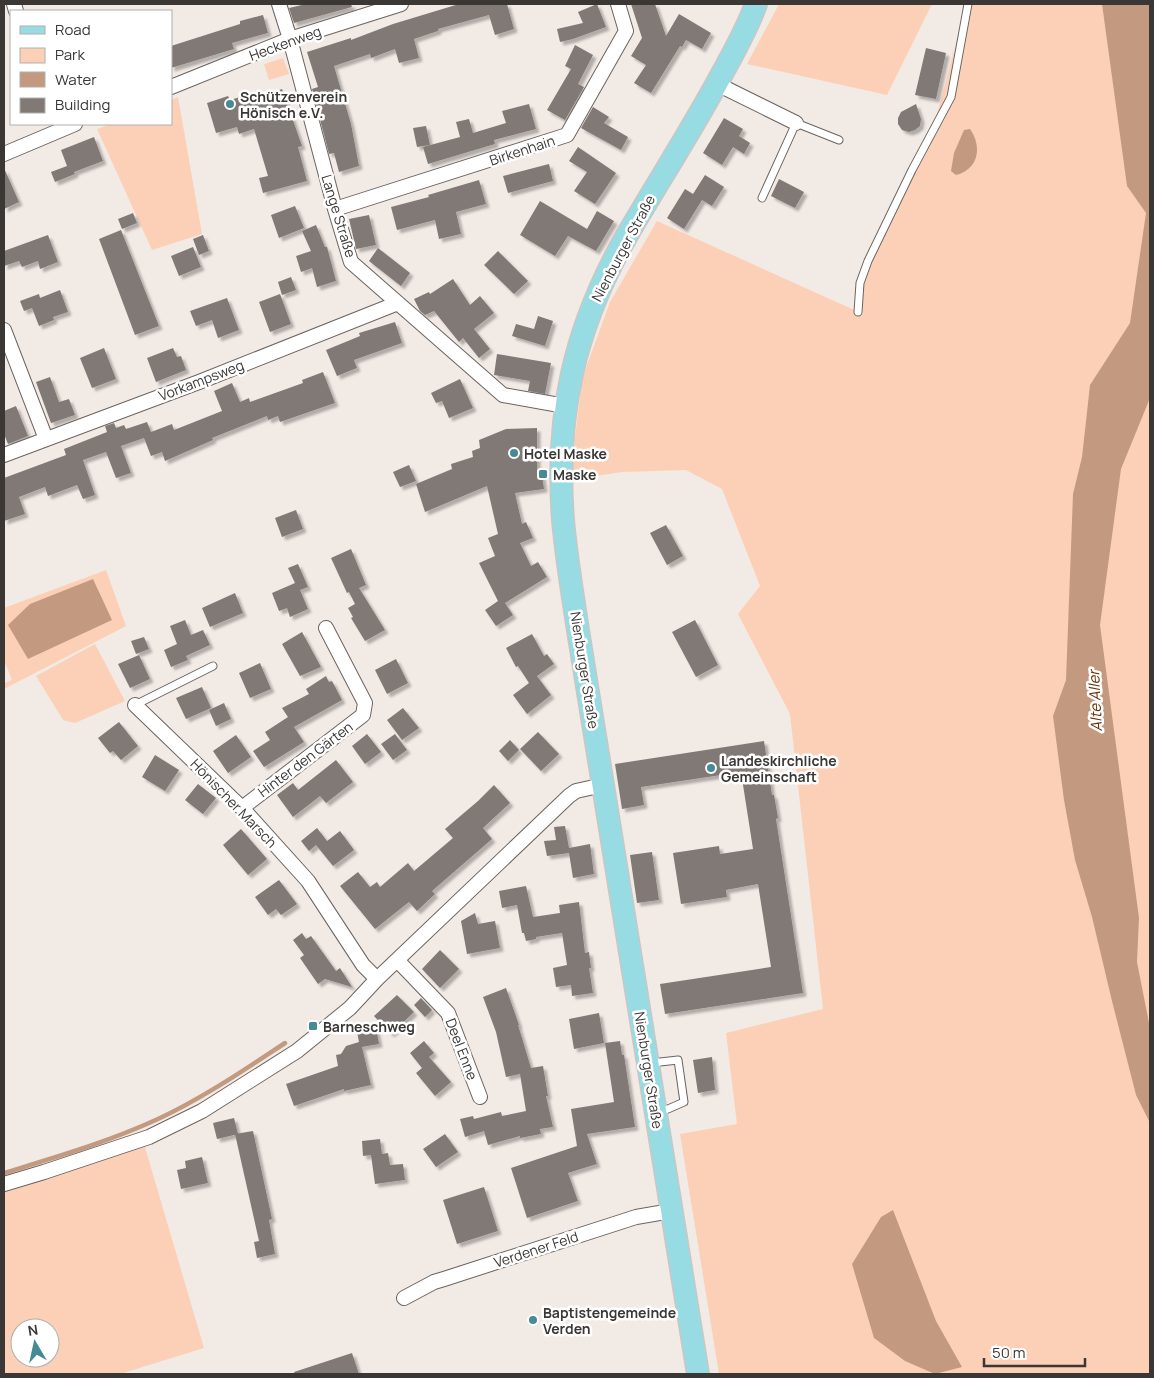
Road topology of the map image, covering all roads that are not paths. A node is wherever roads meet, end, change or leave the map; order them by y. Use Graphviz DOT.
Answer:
graph roads {
  1 [pos="278,4"];
  2 [pos="401,4"];
  3 [pos="618,4"];
  4 [pos="756,4"];
  5 [pos="968,4"];
  6 [pos="290,39"];
  7 [pos="717,84"];
  8 [pos="172,87"];
  9 [pos="796,122"];
  10 [pos="69,125"];
  11 [pos="39,130"];
  12 [pos="839,140"];
  13 [pos="4,154"];
  14 [pos="762,198"];
  15 [pos="335,210"];
  16 [pos="398,303"];
  17 [pos="858,312"];
  18 [pos="4,330"];
  19 [pos="565,406"];
  20 [pos="46,439"];
  21 [pos="4,455"];
  22 [pos="326,628"];
  23 [pos="213,666"];
  24 [pos="135,705"];
  25 [pos="603,785"];
  26 [pos="242,808"];
  27 [pos="397,960"];
  28 [pos="377,980"];
  29 [pos="648,1064"];
  30 [pos="480,1097"];
  31 [pos="656,1112"];
  32 [pos="4,1184"];
  33 [pos="672,1211"];
  34 [pos="404,1298"];
  35 [pos="698,1374"];
  1 -- 6 [label="street, Lange Straße"];
  2 -- 6 [label="street, Heckenweg"];
  3 -- 15 [label="street, Birkenhain"];
  4 -- 7 [label="main road, Nienburger Straße"];
  5 -- 17 [label="lane"];
  6 -- 8 [label="street, Heckenweg"];
  6 -- 15 [label="street, Lange Straße"];
  7 -- 9 [label="street"];
  7 -- 19 [label="main road, Nienburger Straße"];
  9 -- 12 [label="lane"];
  9 -- 14 [label="lane"];
  10 -- 11 [label="street"];
  11 -- 13 [label="street"];
  15 -- 16 [label="street, Lange Straße"];
  16 -- 19 [label="street, Lange Straße"];
  16 -- 20 [label="street, Vorkampsweg"];
  18 -- 20 [label="street"];
  19 -- 25 [label="main road, Nienburger Straße"];
  20 -- 21 [label="street, Vorkampsweg"];
  22 -- 26 [label="street, Hinter den Gärten"];
  23 -- 24 [label="lane, Hönischer Marsch"];
  24 -- 26 [label="street, Hönischer Marsch"];
  25 -- 27 [label="street"];
  25 -- 29 [label="main road, Nienburger Straße"];
  26 -- 28 [label="street, Hönischer Marsch"];
  27 -- 28 [label="street"];
  27 -- 30 [label="street, Deel Enne"];
  28 -- 32 [label="street"];
  29 -- 31 [label="main road, Nienburger Straße"];
  29 -- 31 [label="lane"];
  31 -- 33 [label="main road, Nienburger Straße"];
  33 -- 34 [label="street, Verdener Feld"];
  33 -- 35 [label="main road, Nienburger Straße"];
}
